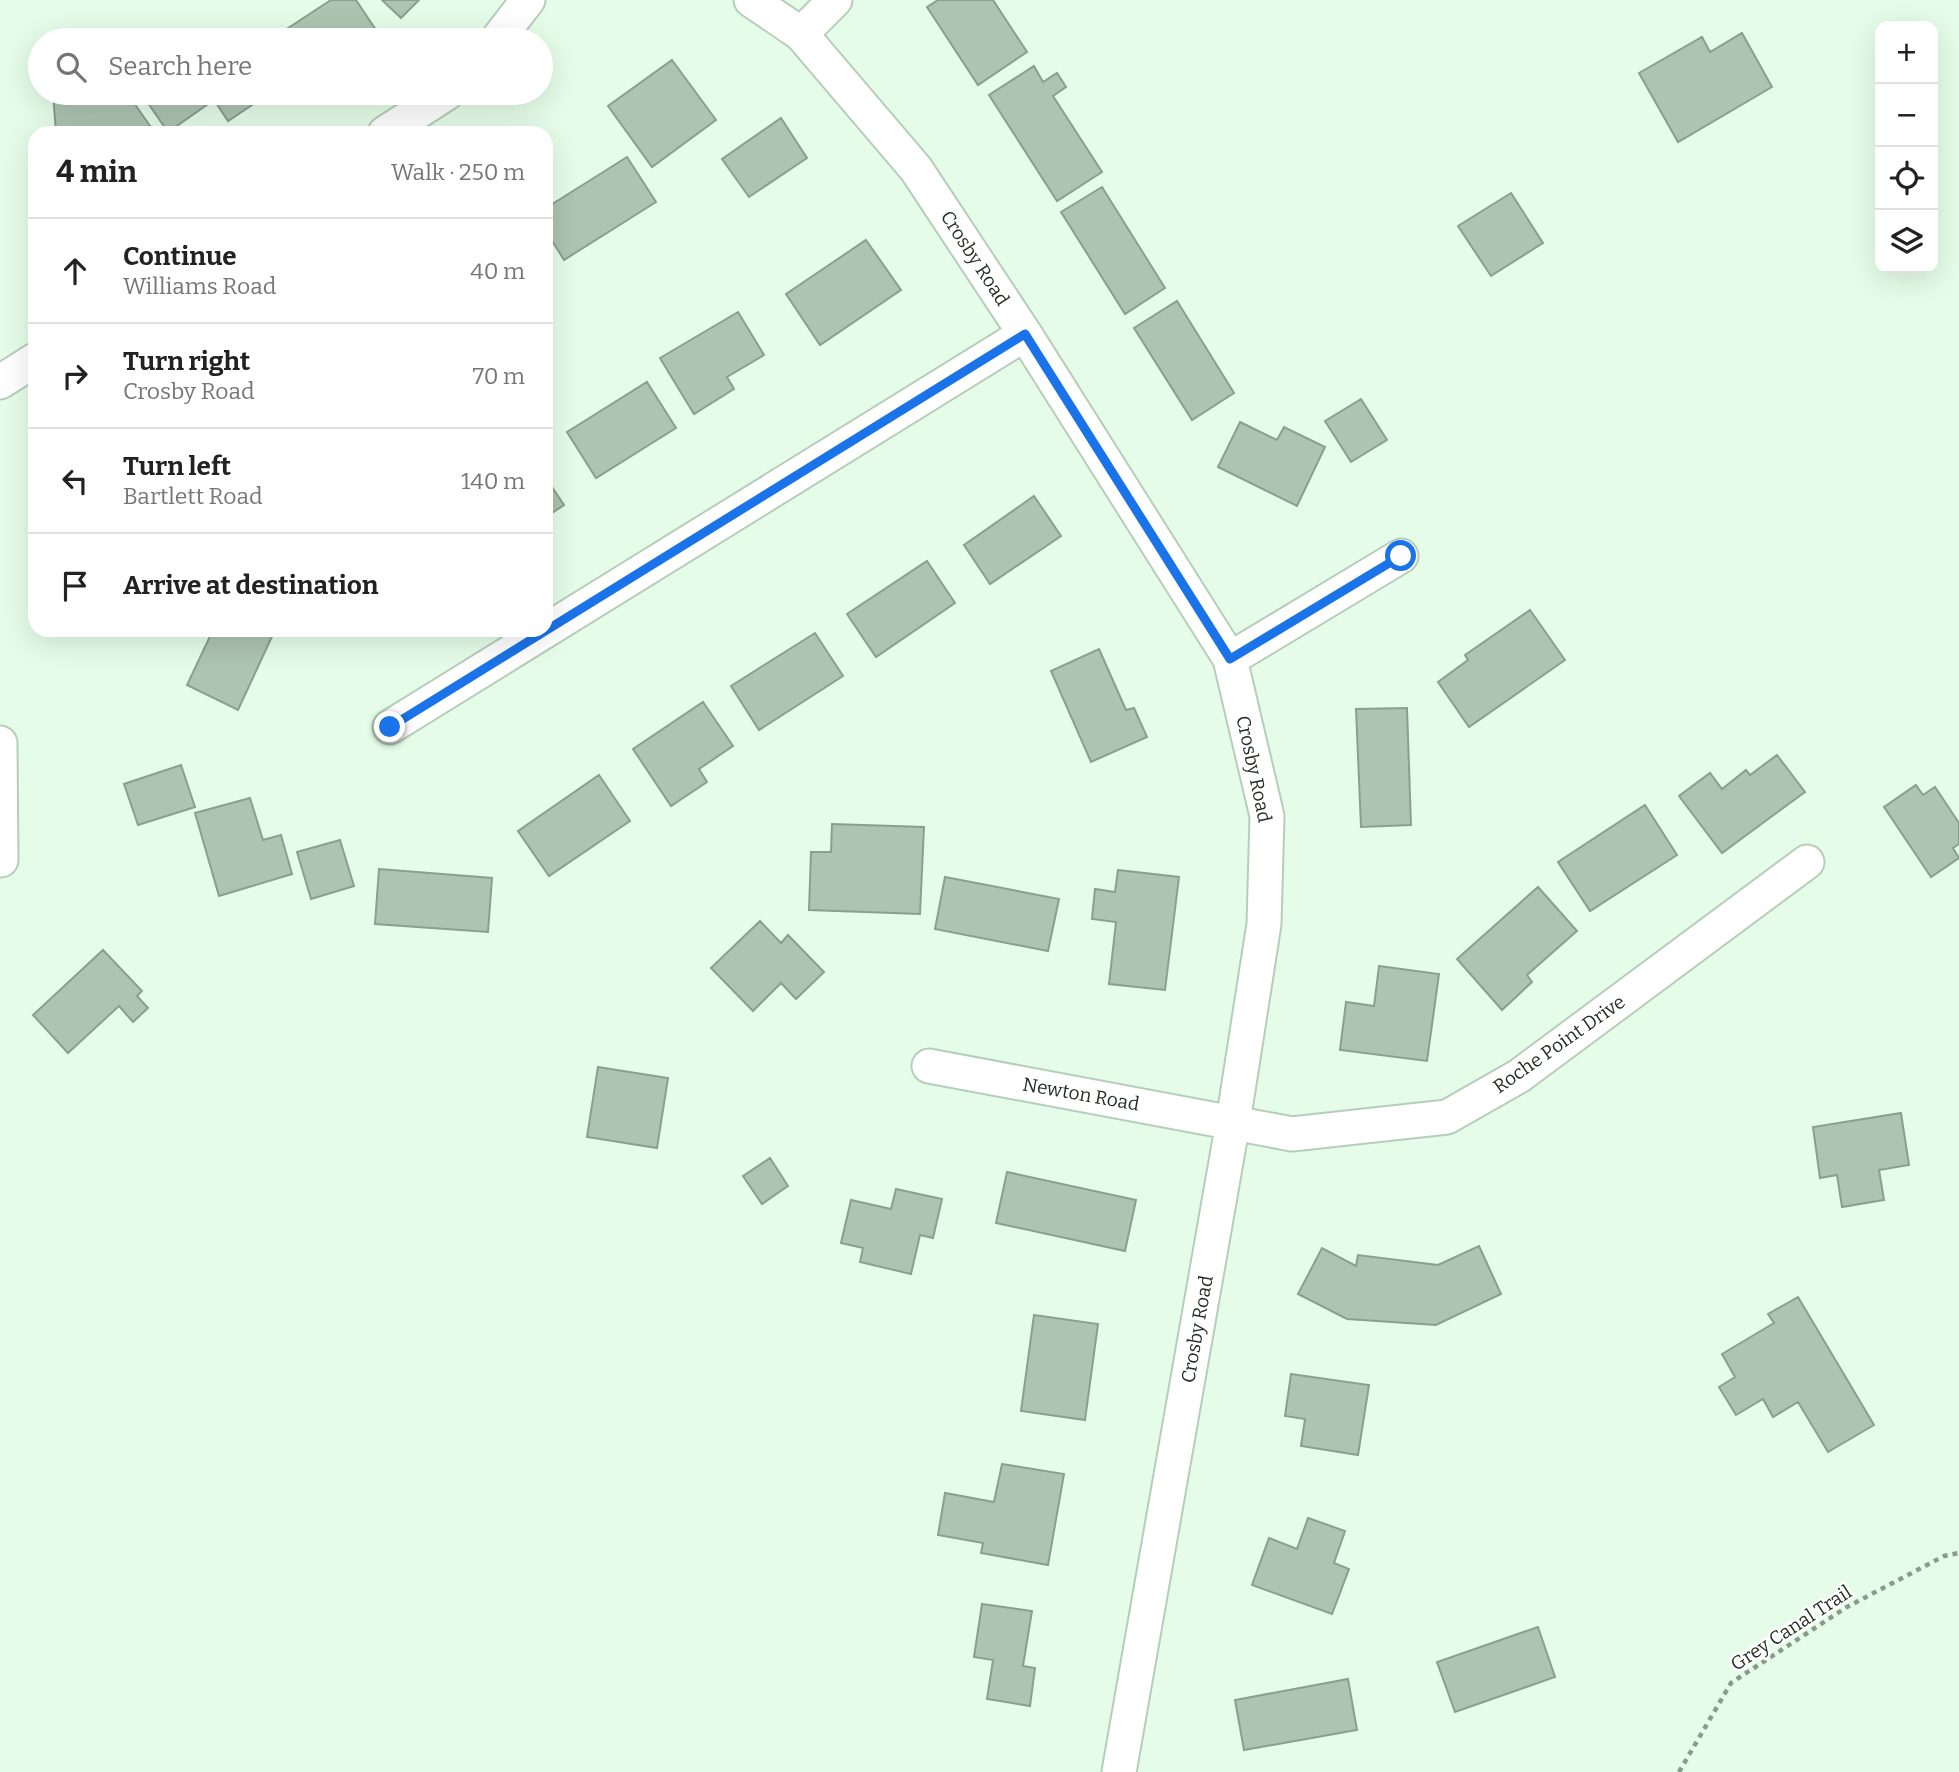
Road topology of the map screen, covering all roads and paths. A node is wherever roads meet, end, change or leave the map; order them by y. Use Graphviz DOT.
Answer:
graph roads {
  1 [pos="528,0"];
  2 [pos="751,0"];
  3 [pos="835,0"];
  4 [pos="506,28"];
  5 [pos="801,34"];
  6 [pos="428,105"];
  7 [pos="396,126"];
  8 [pos="1025,334"];
  9 [pos="28,364"];
  10 [pos="0,382"];
  11 [pos="1401,556"];
  12 [pos="553,626"];
  13 [pos="535,637"];
  14 [pos="1230,659"];
  15 [pos="390,727"];
  16 [pos="0,743"];
  17 [pos="1,860"];
  18 [pos="1807,862"];
  19 [pos="929,1066"];
  20 [pos="1233,1122"];
  21 [pos="1959,1553"];
  22 [pos="1119,1772"];
  23 [pos="1679,1772"];
  1 -- 4 [label="street"];
  2 -- 5 [label="street, Crosby Road"];
  3 -- 5 [label="street"];
  5 -- 8 [label="street, Crosby Road"];
  6 -- 7 [label="street"];
  8 -- 12 [label="street"];
  8 -- 14 [label="street, Crosby Road"];
  9 -- 10 [label="street"];
  11 -- 14 [label="street"];
  13 -- 15 [label="street"];
  14 -- 20 [label="street, Crosby Road"];
  16 -- 17 [label="street"];
  18 -- 20 [label="street, Roche Point Drive"];
  19 -- 20 [label="street, Newton Road"];
  20 -- 22 [label="street, Crosby Road"];
  21 -- 23 [label="path, Grey Canal Trail"];
}
